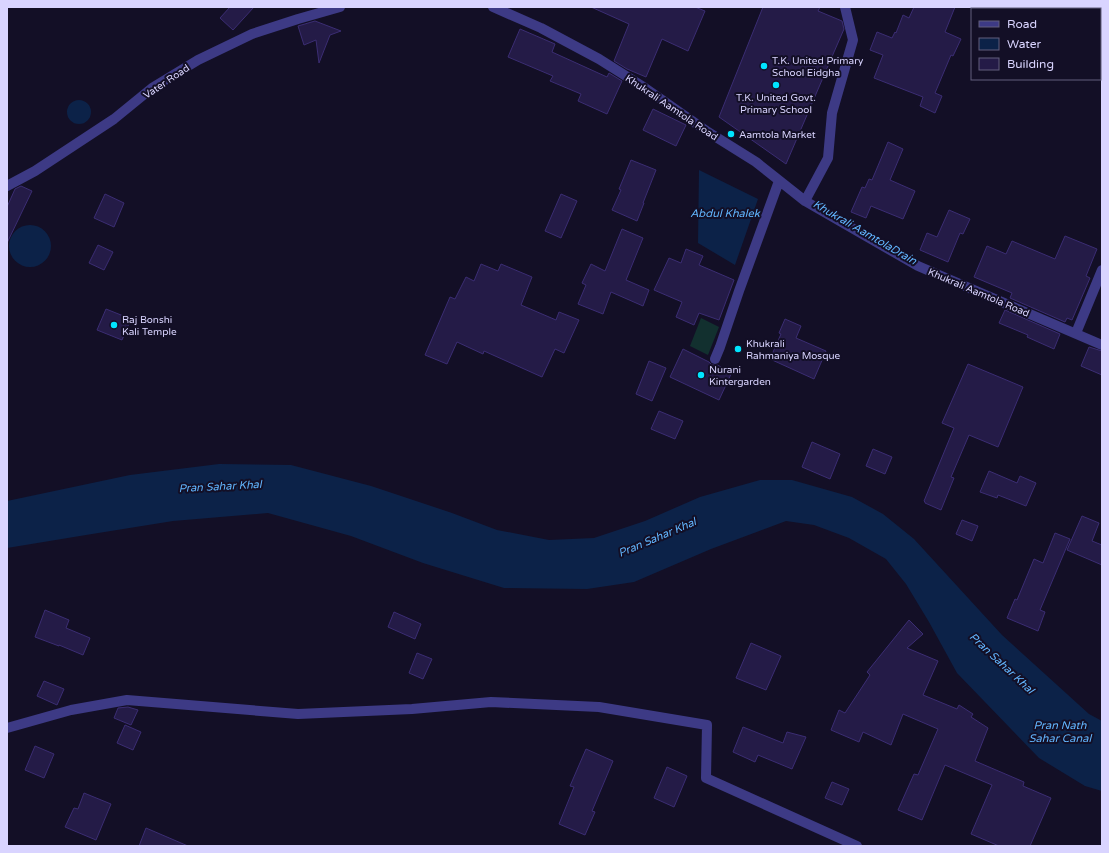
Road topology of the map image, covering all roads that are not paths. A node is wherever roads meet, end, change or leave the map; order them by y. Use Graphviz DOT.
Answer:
graph roads {
  1 [pos="340,7"];
  2 [pos="493,7"];
  3 [pos="845,7"];
  4 [pos="780,181"];
  5 [pos="7,186"];
  6 [pos="805,201"];
  7 [pos="1102,270"];
  8 [pos="1076,333"];
  9 [pos="1102,345"];
  10 [pos="715,359"];
  11 [pos="7,728"];
  12 [pos="857,846"];
  1 -- 5 [label="street, Vater Road"];
  2 -- 4 [label="street, Khukrali Aamtola Road"];
  3 -- 6 [label="street"];
  4 -- 6 [label="street, Khukrali Aamtola Road"];
  4 -- 10 [label="street"];
  6 -- 8 [label="street, Khukrali Aamtola Road"];
  7 -- 8 [label="street"];
  8 -- 9 [label="street, Khukrali Aamtola Road"];
  11 -- 12 [label="street"];
}
